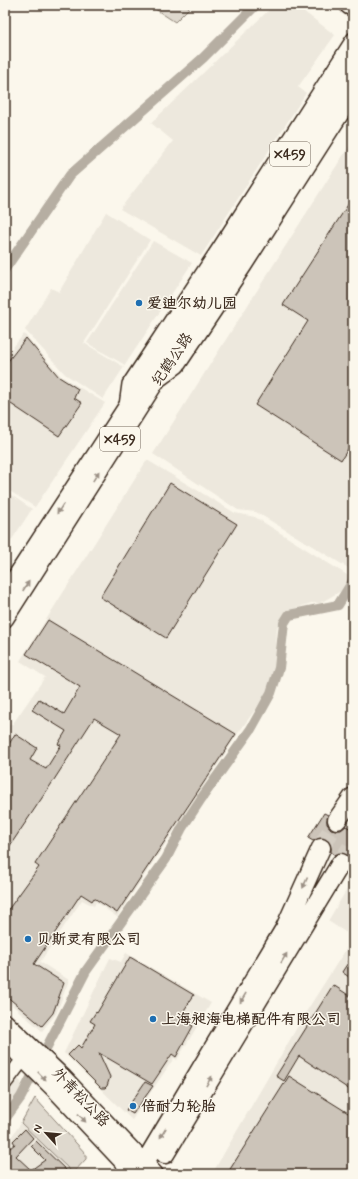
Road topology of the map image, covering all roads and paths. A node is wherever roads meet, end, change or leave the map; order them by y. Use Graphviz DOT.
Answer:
graph roads {
  1 [pos="350,5"];
  2 [pos="353,8"];
  3 [pos="353,39"];
  4 [pos="353,55"];
  5 [pos="353,79"];
  6 [pos="353,97"];
  7 [pos="232,257"];
  8 [pos="5,593"];
  9 [pos="5,619"];
  10 [pos="353,796"];
  11 [pos="337,820"];
  12 [pos="321,848"];
  13 [pos="341,863"];
  14 [pos="5,1022"];
  15 [pos="5,1041"];
  16 [pos="27,1056"];
  17 [pos="5,1071"];
  18 [pos="5,1083"];
  19 [pos="147,1172"];
  1 -- 2 [label="highway"];
  3 -- 7 [label="lane"];
  4 -- 7 [label="main road, 纪鹤公路 / X459"];
  5 -- 7 [label="main road, 纪鹤公路 / X459"];
  6 -- 7 [label="lane"];
  7 -- 8 [label="main road, 纪鹤公路 / X459, one-way"];
  9 -- 7 [label="main road, 纪鹤公路 / X459, one-way"];
  10 -- 11 [label="highway"];
  12 -- 19 [label="highway, one-way"];
  19 -- 13 [label="highway, one-way"];
  14 -- 16 [label="main road, 外青松公路"];
  15 -- 16 [label="main road, 外青松公路"];
  16 -- 17 [label="lane"];
  16 -- 18 [label="lane"];
  16 -- 19 [label="main road, 外青松公路"];
}
